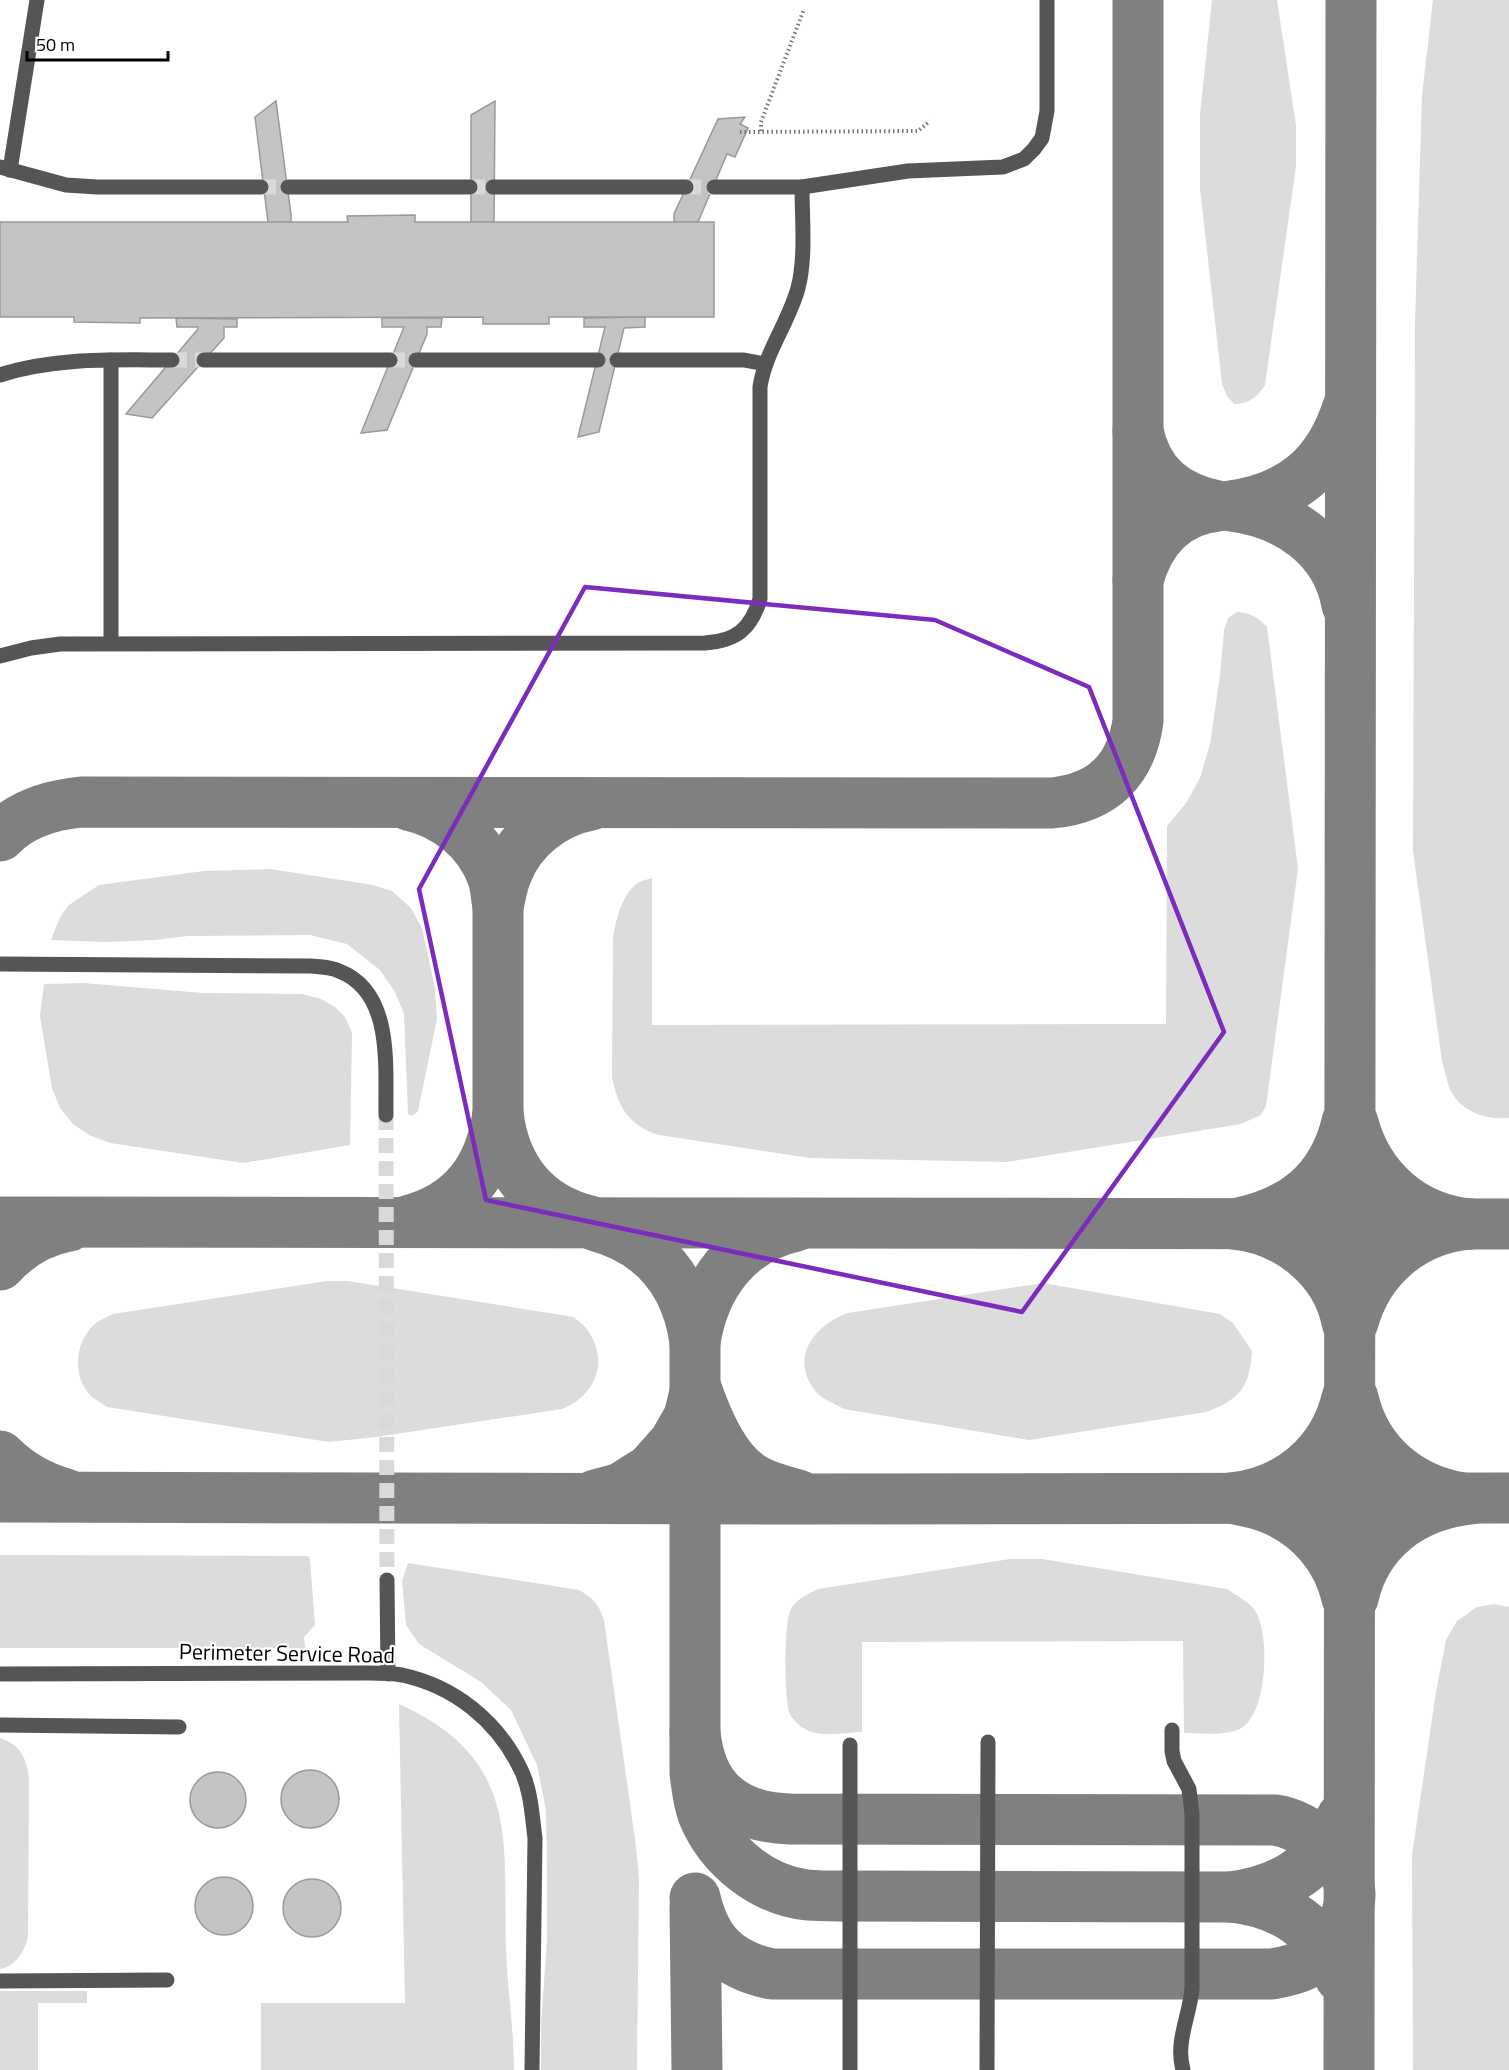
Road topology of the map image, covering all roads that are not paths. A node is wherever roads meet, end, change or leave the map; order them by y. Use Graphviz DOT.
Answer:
graph roads {
  1 [pos="37,0"];
  2 [pos="1047,0"];
  3 [pos="5,169"];
  4 [pos="261,187"];
  5 [pos="288,187"];
  6 [pos="686,187"];
  7 [pos="714,187"];
  8 [pos="802,187"];
  9 [pos="471,188"];
  10 [pos="493,188"];
  11 [pos="111,360"];
  12 [pos="172,360"];
  13 [pos="204,360"];
  14 [pos="390,360"];
  15 [pos="416,360"];
  16 [pos="598,360"];
  17 [pos="617,360"];
  18 [pos="765,364"];
  19 [pos="0,375"];
  20 [pos="111,643"];
  21 [pos="0,656"];
  22 [pos="0,964"];
  23 [pos="386,1115"];
  24 [pos="387,1580"];
  25 [pos="0,1674"];
  26 [pos="388,1674"];
  27 [pos="0,1725"];
  28 [pos="179,1727"];
  29 [pos="1172,1730"];
  30 [pos="988,1742"];
  31 [pos="850,1745"];
  32 [pos="167,1980"];
  33 [pos="0,1981"];
  34 [pos="532,2070"];
  35 [pos="850,2070"];
  36 [pos="987,2070"];
  37 [pos="1183,2070"];
  1 -- 3 [label="lane"];
  2 -- 8 [label="lane"];
  3 -- 4 [label="lane"];
  5 -- 9 [label="lane"];
  6 -- 10 [label="lane"];
  7 -- 8 [label="lane"];
  8 -- 18 [label="lane"];
  11 -- 12 [label="lane"];
  11 -- 19 [label="lane"];
  11 -- 20 [label="lane"];
  13 -- 14 [label="lane"];
  15 -- 16 [label="lane"];
  17 -- 18 [label="lane"];
  18 -- 20 [label="lane"];
  20 -- 21 [label="lane"];
  22 -- 23 [label="lane"];
  24 -- 26 [label="lane"];
  25 -- 26 [label="lane, Perimeter Service Road"];
  26 -- 34 [label="lane, Perimeter Service Road"];
  27 -- 28 [label="lane"];
  29 -- 37 [label="lane"];
  30 -- 36 [label="lane"];
  31 -- 35 [label="lane"];
  32 -- 33 [label="lane"];
}
